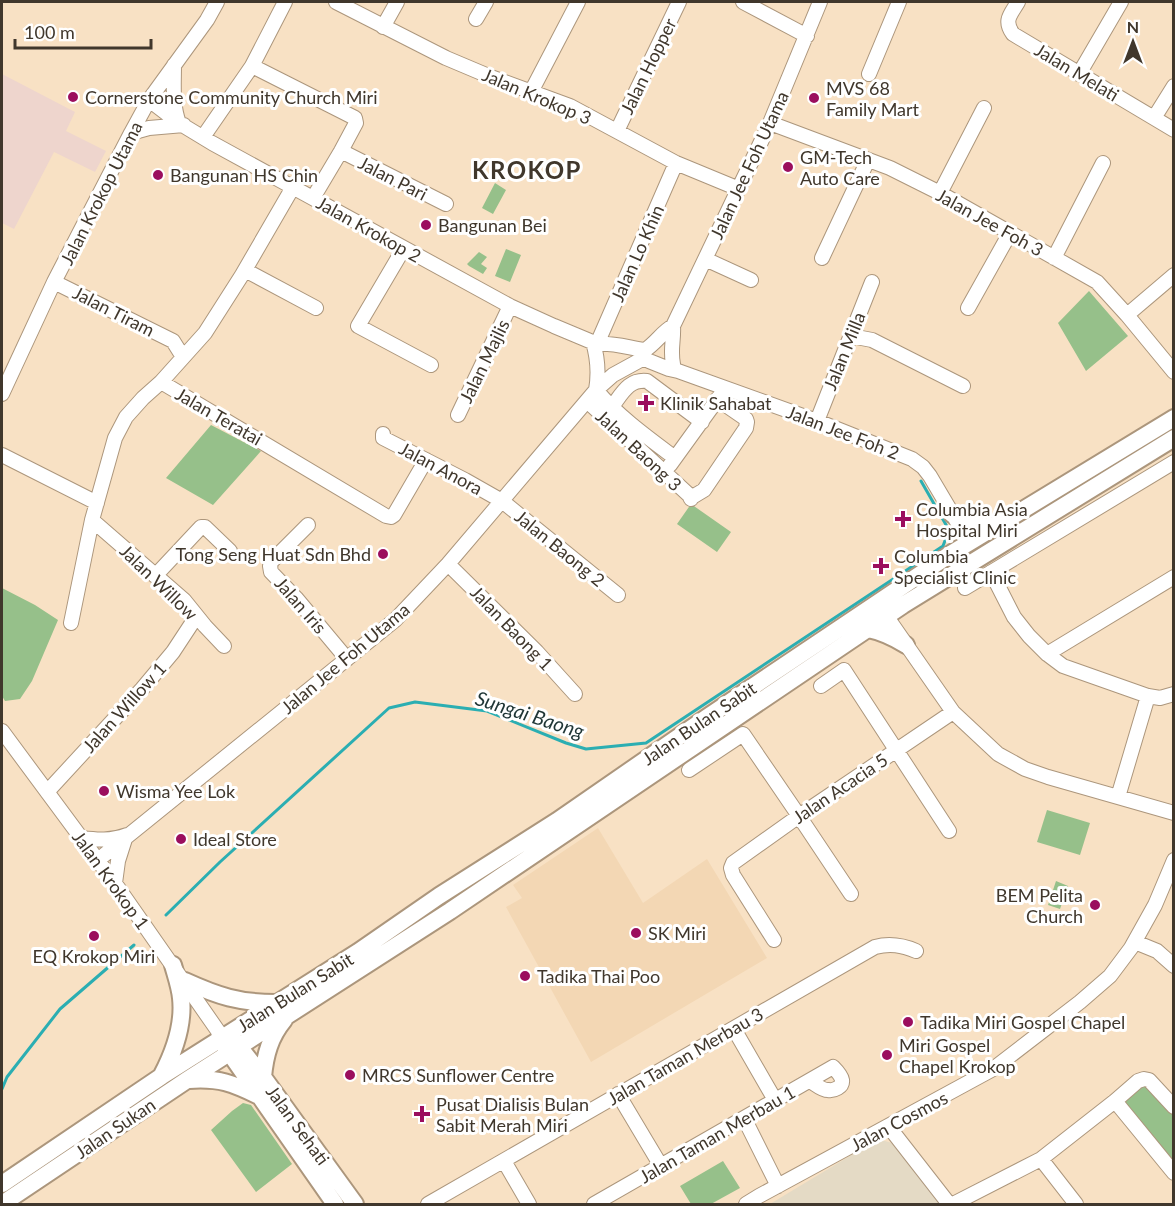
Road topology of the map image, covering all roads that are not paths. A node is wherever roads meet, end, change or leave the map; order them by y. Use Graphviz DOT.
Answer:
graph roads {
  1 [pos="217,2"];
  2 [pos="285,2"];
  3 [pos="336,2"];
  4 [pos="396,2"];
  5 [pos="486,2"];
  6 [pos="578,2"];
  7 [pos="679,2"];
  8 [pos="742,2"];
  9 [pos="820,2"];
  10 [pos="899,2"];
  11 [pos="1018,2"];
  12 [pos="1121,2"];
  13 [pos="476,20"];
  14 [pos="383,27"];
  15 [pos="807,36"];
  16 [pos="174,66"];
  17 [pos="252,66"];
  18 [pos="869,74"];
  19 [pos="1078,74"];
  20 [pos="1173,86"];
  21 [pos="531,92"];
  22 [pos="149,100"];
  23 [pos="984,108"];
  24 [pos="1154,118"];
  25 [pos="770,123"];
  26 [pos="181,124"];
  27 [pos="1173,130"];
  28 [pos="617,131"];
  29 [pos="131,133"];
  30 [pos="202,137"];
  31 [pos="341,152"];
  32 [pos="868,160"];
  33 [pos="676,163"];
  34 [pos="1103,163"];
  35 [pos="293,187"];
  36 [pos="739,189"];
  37 [pos="940,193"];
  38 [pos="313,198"];
  39 [pos="446,204"];
  40 [pos="1010,233"];
  41 [pos="404,248"];
  42 [pos="822,258"];
  43 [pos="1054,258"];
  44 [pos="705,259"];
  45 [pos="245,270"];
  46 [pos="1173,275"];
  47 [pos="751,280"];
  48 [pos="54,282"];
  49 [pos="872,282"];
  50 [pos="510,306"];
  51 [pos="316,308"];
  52 [pos="968,308"];
  53 [pos="1127,315"];
  54 [pos="672,332"];
  55 [pos="205,333"];
  56 [pos="850,336"];
  57 [pos="173,341"];
  58 [pos="595,343"];
  59 [pos="649,354"];
  60 [pos="183,357"];
  61 [pos="431,366"];
  62 [pos="676,368"];
  63 [pos="1173,372"];
  64 [pos="161,382"];
  65 [pos="963,386"];
  66 [pos="596,390"];
  67 [pos="2,394"];
  68 [pos="721,394"];
  69 [pos="587,401"];
  70 [pos="611,408"];
  71 [pos="458,415"];
  72 [pos="817,421"];
  73 [pos="702,422"];
  74 [pos="1172,425"];
  75 [pos="383,434"];
  76 [pos="633,435"];
  77 [pos="2,454"];
  78 [pos="675,458"];
  79 [pos="426,460"];
  80 [pos="1173,462"];
  81 [pos="663,472"];
  82 [pos="502,501"];
  83 [pos="97,503"];
  84 [pos="954,518"];
  85 [pos="92,520"];
  86 [pos="1001,524"];
  87 [pos="308,525"];
  88 [pos="969,543"];
  89 [pos="230,551"];
  90 [pos="952,553"];
  91 [pos="448,564"];
  92 [pos="991,572"];
  93 [pos="155,576"];
  94 [pos="1173,577"];
  95 [pos="965,588"];
  96 [pos="618,595"];
  97 [pos="903,605"];
  98 [pos="196,617"];
  99 [pos="887,617"];
  100 [pos="71,623"];
  101 [pos="868,629"];
  102 [pos="904,641"];
  103 [pos="224,646"];
  104 [pos="1047,654"];
  105 [pos="347,659"];
  106 [pos="821,686"];
  107 [pos="575,694"];
  108 [pos="1173,694"];
  109 [pos="1148,696"];
  110 [pos="953,712"];
  111 [pos="706,718"];
  112 [pos="2,731"];
  113 [pos="897,750"];
  114 [pos="690,770"];
  115 [pos="47,792"];
  116 [pos="1118,797"];
  117 [pos="1173,813"];
  118 [pos="799,816"];
  119 [pos="949,831"];
  120 [pos="129,836"];
  121 [pos="81,838"];
  122 [pos="98,860"];
  123 [pos="1173,860"];
  124 [pos="115,883"];
  125 [pos="851,894"];
  126 [pos="774,940"];
  127 [pos="1135,942"];
  128 [pos="916,951"];
  129 [pos="173,965"];
  130 [pos="1173,966"];
  131 [pos="185,981"];
  132 [pos="284,1008"];
  133 [pos="734,1029"];
  134 [pos="227,1041"];
  135 [pos="162,1076"];
  136 [pos="263,1077"];
  137 [pos="187,1080"];
  138 [pos="810,1081"];
  139 [pos="618,1094"];
  140 [pos="260,1096"];
  141 [pos="775,1100"];
  142 [pos="1115,1101"];
  143 [pos="1173,1107"];
  144 [pos="744,1118"];
  145 [pos="889,1127"];
  146 [pos="1041,1159"];
  147 [pos="504,1161"];
  148 [pos="661,1166"];
  149 [pos="1173,1173"];
  150 [pos="2,1184"];
  151 [pos="778,1186"];
  152 [pos="2,1204"];
  153 [pos="335,1204"];
  154 [pos="355,1204"];
  155 [pos="428,1204"];
  156 [pos="529,1204"];
  157 [pos="594,1204"];
  158 [pos="746,1204"];
  159 [pos="951,1204"];
  160 [pos="1076,1204"];
  1 -- 16 [label="street, Jalan Krokop Utama"];
  2 -- 17 [label="street"];
  3 -- 14 [label="street, Jalan Krokop 3"];
  4 -- 14 [label="street"];
  5 -- 13 [label="street"];
  6 -- 21 [label="street"];
  7 -- 28 [label="street, Jalan Hopper"];
  8 -- 15 [label="street"];
  9 -- 15 [label="street, Jalan Jee Foh Utama"];
  10 -- 18 [label="street"];
  11 -- 19 [label="street, Jalan Melati"];
  12 -- 19 [label="street"];
  14 -- 21 [label="street, Jalan Krokop 3"];
  15 -- 25 [label="street, Jalan Jee Foh Utama"];
  16 -- 22 [label="street, Jalan Krokop Utama"];
  16 -- 26 [label="street"];
  17 -- 30 [label="street"];
  17 -- 31 [label="street"];
  19 -- 24 [label="street, Jalan Melati"];
  20 -- 24 [label="street"];
  21 -- 28 [label="street, Jalan Krokop 3"];
  22 -- 26 [label="street, Jalan Krokop 2"];
  22 -- 29 [label="street, Jalan Krokop Utama"];
  23 -- 37 [label="street"];
  24 -- 27 [label="street, Jalan Melati"];
  25 -- 32 [label="street, Jalan Jee Foh 3"];
  25 -- 36 [label="street, Jalan Jee Foh Utama"];
  26 -- 29 [label="street"];
  26 -- 30 [label="street, Jalan Krokop 2"];
  28 -- 33 [label="street, Jalan Krokop 3"];
  29 -- 48 [label="street, Jalan Krokop Utama"];
  30 -- 35 [label="street, Jalan Krokop 2"];
  31 -- 38 [label="street"];
  31 -- 39 [label="street, Jalan Pari"];
  32 -- 37 [label="street, Jalan Jee Foh 3"];
  32 -- 42 [label="street"];
  33 -- 36 [label="street, Jalan Krokop 3"];
  33 -- 58 [label="street, Jalan Lo Khin"];
  34 -- 43 [label="street"];
  35 -- 38 [label="street, Jalan Krokop 2"];
  35 -- 45 [label="street, Jalan Teratai"];
  36 -- 44 [label="street, Jalan Jee Foh Utama"];
  37 -- 40 [label="street, Jalan Jee Foh 3"];
  38 -- 41 [label="street, Jalan Krokop 2"];
  40 -- 43 [label="street, Jalan Jee Foh 3"];
  40 -- 52 [label="street"];
  41 -- 50 [label="street, Jalan Krokop 2"];
  41 -- 61 [label="street"];
  43 -- 53 [label="street, Jalan Jee Foh 3"];
  44 -- 47 [label="street"];
  44 -- 54 [label="street, Jalan Jee Foh Utama"];
  45 -- 51 [label="street"];
  45 -- 55 [label="street, Jalan Teratai"];
  46 -- 53 [label="street"];
  48 -- 57 [label="street, Jalan Tiram"];
  48 -- 67 [label="street, Jalan Krokop Utama"];
  49 -- 56 [label="street, Jalan Milla"];
  50 -- 58 [label="street, Jalan Krokop 2"];
  50 -- 71 [label="street, Jalan Majlis"];
  53 -- 63 [label="street, Jalan Jee Foh 3"];
  54 -- 59 [label="street, Jalan Jee Foh Utama"];
  54 -- 62 [label="street"];
  55 -- 57 [label="street"];
  55 -- 60 [label="street, Jalan Teratai"];
  56 -- 65 [label="street"];
  56 -- 72 [label="street, Jalan Milla"];
  57 -- 60 [label="street"];
  58 -- 59 [label="street, Jalan Krokop 2"];
  58 -- 66 [label="street"];
  59 -- 62 [label="street, Jalan Jee Foh 2"];
  59 -- 66 [label="street, Jalan Jee Foh Utama"];
  60 -- 64 [label="street, Jalan Teratai"];
  62 -- 68 [label="street, Jalan Jee Foh 2"];
  64 -- 79 [label="street, Jalan Teratai"];
  64 -- 83 [label="street"];
  66 -- 69 [label="street, Jalan Jee Foh Utama"];
  66 -- 70 [label="street"];
  68 -- 72 [label="street, Jalan Jee Foh 2"];
  68 -- 73 [label="street"];
  68 -- 81 [label="street, Jalan Baong 3"];
  69 -- 76 [label="street, Jalan Baong 3"];
  69 -- 82 [label="street, Jalan Jee Foh Utama"];
  70 -- 73 [label="street"];
  70 -- 76 [label="street"];
  72 -- 84 [label="street, Jalan Jee Foh 2"];
  73 -- 78 [label="street"];
  74 -- 86 [label="main road, Jalan Bulan Sabit"];
  74 -- 88 [label="main road"];
  74 -- 97 [label="main road, Jalan Bulan Sabit"];
  75 -- 79 [label="street, Jalan Anora"];
  76 -- 78 [label="street"];
  76 -- 81 [label="street, Jalan Baong 3"];
  77 -- 83 [label="street"];
  78 -- 81 [label="street"];
  79 -- 82 [label="street, Jalan Anora"];
  80 -- 92 [label="street"];
  82 -- 91 [label="street, Jalan Jee Foh Utama"];
  82 -- 96 [label="street, Jalan Baong 2"];
  83 -- 85 [label="street"];
  84 -- 86 [label="main road"];
  84 -- 88 [label="street, Jalan Jee Foh 2"];
  84 -- 90 [label="main road"];
  85 -- 93 [label="street, Jalan Willow"];
  85 -- 100 [label="street"];
  86 -- 88 [label="main road, Jalan Bulan Sabit"];
  87 -- 105 [label="street, Jalan Iris"];
  88 -- 90 [label="main road, Jalan Bulan Sabit"];
  89 -- 93 [label="street"];
  90 -- 111 [label="main road, Jalan Bulan Sabit"];
  91 -- 105 [label="street, Jalan Jee Foh Utama"];
  91 -- 107 [label="street, Jalan Baong 1"];
  92 -- 95 [label="street"];
  92 -- 104 [label="street"];
  93 -- 98 [label="street, Jalan Willow"];
  94 -- 104 [label="street"];
  97 -- 99 [label="main road, Jalan Bulan Sabit"];
  97 -- 102 [label="main road"];
  98 -- 103 [label="street, Jalan Willow"];
  98 -- 115 [label="street, Jalan Willow 1"];
  99 -- 101 [label="main road, Jalan Bulan Sabit"];
  99 -- 102 [label="street"];
  99 -- 111 [label="main road"];
  101 -- 102 [label="main road"];
  101 -- 132 [label="main road, Jalan Bulan Sabit"];
  102 -- 110 [label="street"];
  104 -- 109 [label="street"];
  105 -- 120 [label="street, Jalan Jee Foh Utama"];
  106 -- 113 [label="street"];
  108 -- 109 [label="street"];
  109 -- 116 [label="street"];
  110 -- 113 [label="street, Jalan Acacia 5"];
  110 -- 116 [label="street"];
  111 -- 132 [label="main road, Jalan Bulan Sabit"];
  112 -- 115 [label="street, Jalan Krokop 1"];
  113 -- 118 [label="street, Jalan Acacia 5"];
  113 -- 119 [label="street"];
  114 -- 118 [label="street"];
  115 -- 121 [label="street, Jalan Krokop 1"];
  116 -- 117 [label="street"];
  118 -- 125 [label="street"];
  118 -- 126 [label="street, Jalan Acacia 5"];
  120 -- 121 [label="street"];
  120 -- 122 [label="street, Jalan Jee Foh Utama"];
  120 -- 124 [label="street"];
  121 -- 122 [label="street, Jalan Krokop 1"];
  122 -- 124 [label="street, Jalan Krokop 1"];
  123 -- 127 [label="street, Jalan Cosmos"];
  124 -- 129 [label="street, Jalan Krokop 1"];
  127 -- 130 [label="street"];
  127 -- 145 [label="street, Jalan Cosmos"];
  128 -- 133 [label="street, Jalan Taman Merbau 3"];
  129 -- 131 [label="street, Jalan Krokop 1"];
  129 -- 135 [label="main road"];
  131 -- 132 [label="main road"];
  131 -- 134 [label="street, Jalan Krokop 1"];
  132 -- 134 [label="main road, Jalan Bulan Sabit"];
  132 -- 136 [label="main road"];
  133 -- 139 [label="street, Jalan Taman Merbau 3"];
  133 -- 141 [label="street"];
  134 -- 135 [label="main road, Jalan Sukan"];
  134 -- 136 [label="main road, Jalan Sehati"];
  134 -- 137 [label="main road, Jalan Sukan"];
  134 -- 140 [label="main road, Jalan Sehati"];
  135 -- 150 [label="main road, Jalan Sukan"];
  136 -- 154 [label="main road, Jalan Sehati"];
  137 -- 140 [label="main road"];
  137 -- 152 [label="main road, Jalan Sukan"];
  138 -- 141 [label="street, Jalan Taman Merbau 1"];
  139 -- 147 [label="street, Jalan Taman Merbau 3"];
  139 -- 148 [label="street"];
  140 -- 153 [label="main road, Jalan Sehati"];
  141 -- 144 [label="street, Jalan Taman Merbau 1"];
  142 -- 143 [label="street"];
  142 -- 146 [label="street"];
  142 -- 149 [label="street"];
  144 -- 148 [label="street, Jalan Taman Merbau 1"];
  144 -- 151 [label="street"];
  145 -- 151 [label="street, Jalan Cosmos"];
  145 -- 159 [label="street"];
  146 -- 159 [label="street"];
  146 -- 160 [label="street"];
  147 -- 155 [label="street, Jalan Taman Merbau 3"];
  147 -- 156 [label="street"];
  148 -- 157 [label="street, Jalan Taman Merbau 1"];
  151 -- 158 [label="street, Jalan Cosmos"];
}
